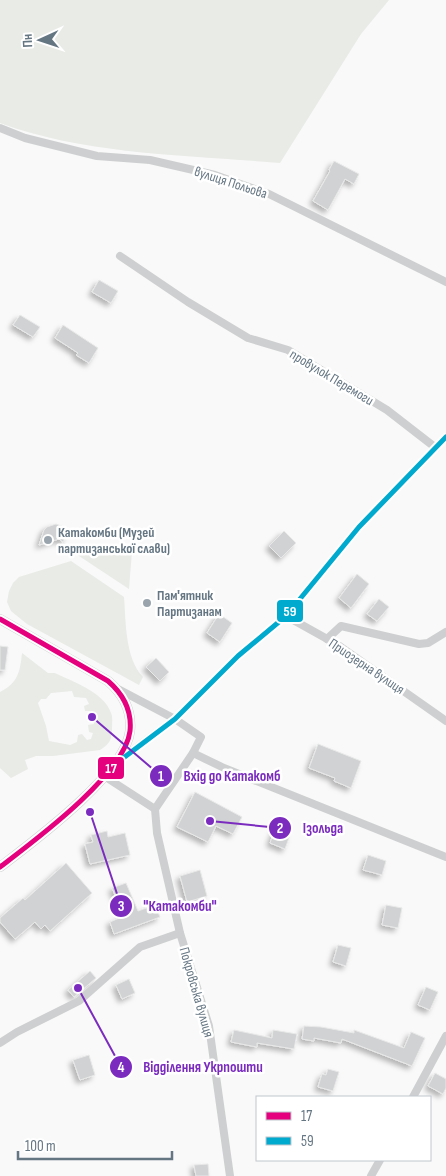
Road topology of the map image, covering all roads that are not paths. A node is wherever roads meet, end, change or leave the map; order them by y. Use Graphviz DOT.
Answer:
graph roads {
  1 [pos="0,128"];
  2 [pos="120,256"];
  3 [pos="446,282"];
  4 [pos="446,438"];
  5 [pos="436,448"];
  6 [pos="286,616"];
  7 [pos="0,619"];
  8 [pos="446,632"];
  9 [pos="326,639"];
  10 [pos="116,688"];
  11 [pos="175,719"];
  12 [pos="446,720"];
  13 [pos="193,753"];
  14 [pos="114,765"];
  15 [pos="104,776"];
  16 [pos="155,809"];
  17 [pos="446,857"];
  18 [pos="0,868"];
  19 [pos="180,933"];
  20 [pos="446,1036"];
  21 [pos="0,1043"];
  22 [pos="413,1096"];
  23 [pos="380,1161"];
  24 [pos="230,1176"];
  25 [pos="372,1176"];
  1 -- 3 [label="street, вулиця Польова"];
  2 -- 5 [label="street, провулок Перемоги"];
  4 -- 5 [label="street"];
  5 -- 6 [label="street"];
  6 -- 9 [label="street, Приозерна вулиця"];
  6 -- 11 [label="street"];
  7 -- 10 [label="street"];
  8 -- 9 [label="street"];
  9 -- 12 [label="street, Приозерна вулиця"];
  10 -- 11 [label="street"];
  10 -- 14 [label="street"];
  11 -- 13 [label="street"];
  11 -- 14 [label="street"];
  13 -- 16 [label="street"];
  13 -- 17 [label="street"];
  14 -- 15 [label="street"];
  15 -- 16 [label="street"];
  15 -- 18 [label="street"];
  16 -- 19 [label="street, Покровська вулиця"];
  19 -- 21 [label="street"];
  19 -- 24 [label="street, Покровська вулиця"];
  20 -- 22 [label="street"];
  23 -- 25 [label="street"];
}
